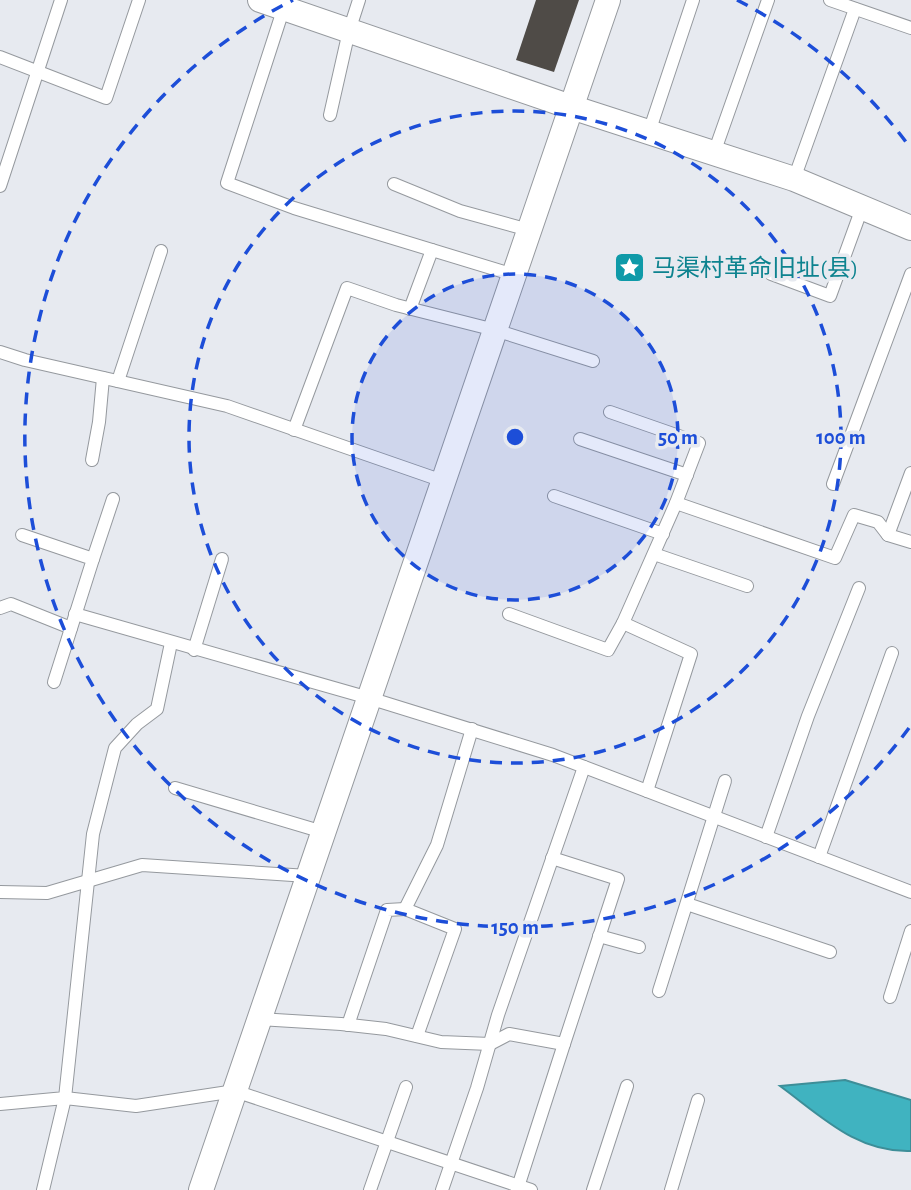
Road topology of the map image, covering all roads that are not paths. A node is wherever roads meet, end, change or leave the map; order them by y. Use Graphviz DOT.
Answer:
graph roads {
  1 [pos="61,0"];
  2 [pos="138,0"];
  3 [pos="359,0"];
  4 [pos="608,0"];
  5 [pos="693,0"];
  6 [pos="768,0"];
  7 [pos="830,0"];
  8 [pos="276,3"];
  9 [pos="855,9"];
  10 [pos="911,27"];
  11 [pos="349,31"];
  12 [pos="0,57"];
  13 [pos="37,70"];
  14 [pos="571,107"];
  15 [pos="330,115"];
  16 [pos="649,132"];
  17 [pos="714,153"];
  18 [pos="794,179"];
  19 [pos="394,184"];
  20 [pos="0,186"];
  21 [pos="862,208"];
  22 [pos="911,228"];
  23 [pos="529,230"];
  24 [pos="432,250"];
  25 [pos="161,251"];
  26 [pos="771,274"];
  27 [pos="911,274"];
  28 [pos="514,275"];
  29 [pos="410,309"];
  30 [pos="495,330"];
  31 [pos="0,352"];
  32 [pos="593,361"];
  33 [pos="103,378"];
  34 [pos="118,381"];
  35 [pos="610,412"];
  36 [pos="294,430"];
  37 [pos="580,439"];
  38 [pos="92,460"];
  39 [pos="911,473"];
  40 [pos="687,475"];
  41 [pos="443,481"];
  42 [pos="834,484"];
  43 [pos="554,496"];
  44 [pos="113,499"];
  45 [pos="676,503"];
  46 [pos="663,534"];
  47 [pos="22,535"];
  48 [pos="888,535"];
  49 [pos="911,542"];
  50 [pos="654,554"];
  51 [pos="93,559"];
  52 [pos="222,559"];
  53 [pos="747,586"];
  54 [pos="859,588"];
  55 [pos="0,608"];
  56 [pos="75,614"];
  57 [pos="509,614"];
  58 [pos="623,623"];
  59 [pos="71,628"];
  60 [pos="171,643"];
  61 [pos="194,650"];
  62 [pos="892,653"];
  63 [pos="54,682"];
  64 [pos="369,698"];
  65 [pos="472,729"];
  66 [pos="584,767"];
  67 [pos="725,781"];
  68 [pos="174,788"];
  69 [pos="647,791"];
  70 [pos="714,817"];
  71 [pos="323,832"];
  72 [pos="766,837"];
  73 [pos="819,857"];
  74 [pos="552,858"];
  75 [pos="308,876"];
  76 [pos="89,881"];
  77 [pos="0,892"];
  78 [pos="911,892"];
  79 [pos="687,904"];
  80 [pos="405,909"];
  81 [pos="911,931"];
  82 [pos="600,936"];
  83 [pos="639,947"];
  84 [pos="830,952"];
  85 [pos="659,991"];
  86 [pos="890,996"];
  87 [pos="259,1019"];
  88 [pos="348,1025"];
  89 [pos="417,1036"];
  90 [pos="490,1044"];
  91 [pos="564,1044"];
  92 [pos="627,1086"];
  93 [pos="406,1087"];
  94 [pos="235,1091"];
  95 [pos="65,1098"];
  96 [pos="698,1100"];
  97 [pos="0,1104"];
  98 [pos="387,1142"];
  99 [pos="451,1163"];
  100 [pos="522,1189"];
  101 [pos="43,1190"];
  102 [pos="201,1190"];
  103 [pos="370,1190"];
  104 [pos="442,1190"];
  105 [pos="593,1190"];
  106 [pos="671,1190"];
  1 -- 13 [label="lane"];
  2 -- 13 [label="lane"];
  3 -- 11 [label="lane"];
  4 -- 14 [label="street"];
  5 -- 16 [label="lane"];
  6 -- 17 [label="lane"];
  7 -- 9 [label="lane"];
  8 -- 11 [label="street"];
  8 -- 24 [label="lane"];
  9 -- 10 [label="lane"];
  9 -- 18 [label="lane"];
  11 -- 14 [label="street"];
  11 -- 15 [label="lane"];
  12 -- 13 [label="lane"];
  13 -- 20 [label="lane"];
  14 -- 16 [label="street"];
  14 -- 23 [label="street"];
  16 -- 17 [label="street"];
  17 -- 18 [label="street"];
  18 -- 21 [label="street"];
  19 -- 23 [label="lane"];
  21 -- 22 [label="street"];
  21 -- 26 [label="lane"];
  23 -- 28 [label="street"];
  24 -- 28 [label="lane"];
  24 -- 29 [label="lane"];
  25 -- 34 [label="lane"];
  27 -- 42 [label="lane"];
  28 -- 30 [label="street"];
  29 -- 30 [label="lane"];
  29 -- 36 [label="lane"];
  30 -- 32 [label="lane"];
  30 -- 41 [label="street"];
  31 -- 33 [label="lane"];
  33 -- 34 [label="lane"];
  33 -- 38 [label="lane"];
  34 -- 36 [label="lane"];
  35 -- 40 [label="lane"];
  36 -- 41 [label="lane"];
  37 -- 40 [label="lane"];
  39 -- 48 [label="lane"];
  40 -- 45 [label="lane"];
  41 -- 64 [label="street"];
  43 -- 46 [label="lane"];
  44 -- 51 [label="lane"];
  45 -- 46 [label="lane"];
  45 -- 48 [label="lane"];
  46 -- 50 [label="lane"];
  47 -- 51 [label="lane"];
  48 -- 49 [label="lane"];
  50 -- 53 [label="lane"];
  50 -- 58 [label="lane"];
  51 -- 56 [label="lane"];
  52 -- 61 [label="lane"];
  54 -- 72 [label="lane"];
  55 -- 59 [label="lane"];
  56 -- 59 [label="lane"];
  56 -- 60 [label="lane"];
  57 -- 58 [label="lane"];
  58 -- 69 [label="lane"];
  59 -- 63 [label="lane"];
  60 -- 61 [label="lane"];
  60 -- 76 [label="lane"];
  61 -- 64 [label="lane"];
  62 -- 73 [label="lane"];
  64 -- 65 [label="lane"];
  64 -- 71 [label="street"];
  65 -- 66 [label="lane"];
  65 -- 80 [label="lane"];
  66 -- 69 [label="lane"];
  66 -- 74 [label="lane"];
  67 -- 70 [label="lane"];
  68 -- 71 [label="lane"];
  69 -- 70 [label="lane"];
  70 -- 72 [label="lane"];
  70 -- 79 [label="lane"];
  71 -- 75 [label="street"];
  72 -- 73 [label="lane"];
  73 -- 78 [label="lane"];
  74 -- 82 [label="lane"];
  74 -- 90 [label="lane"];
  75 -- 76 [label="lane"];
  75 -- 87 [label="street"];
  76 -- 77 [label="lane"];
  76 -- 95 [label="lane"];
  79 -- 84 [label="lane"];
  79 -- 85 [label="lane"];
  80 -- 88 [label="lane"];
  80 -- 89 [label="lane"];
  81 -- 86 [label="lane"];
  82 -- 83 [label="lane"];
  82 -- 91 [label="lane"];
  87 -- 88 [label="lane"];
  87 -- 94 [label="street"];
  88 -- 89 [label="lane"];
  89 -- 90 [label="lane"];
  90 -- 91 [label="lane"];
  90 -- 99 [label="lane"];
  91 -- 100 [label="lane"];
  92 -- 105 [label="lane"];
  93 -- 98 [label="lane"];
  94 -- 95 [label="lane"];
  94 -- 98 [label="lane"];
  94 -- 102 [label="street"];
  95 -- 97 [label="lane"];
  95 -- 101 [label="lane"];
  96 -- 106 [label="lane"];
  98 -- 99 [label="lane"];
  98 -- 103 [label="lane"];
  99 -- 100 [label="lane"];
  99 -- 104 [label="lane"];
}
